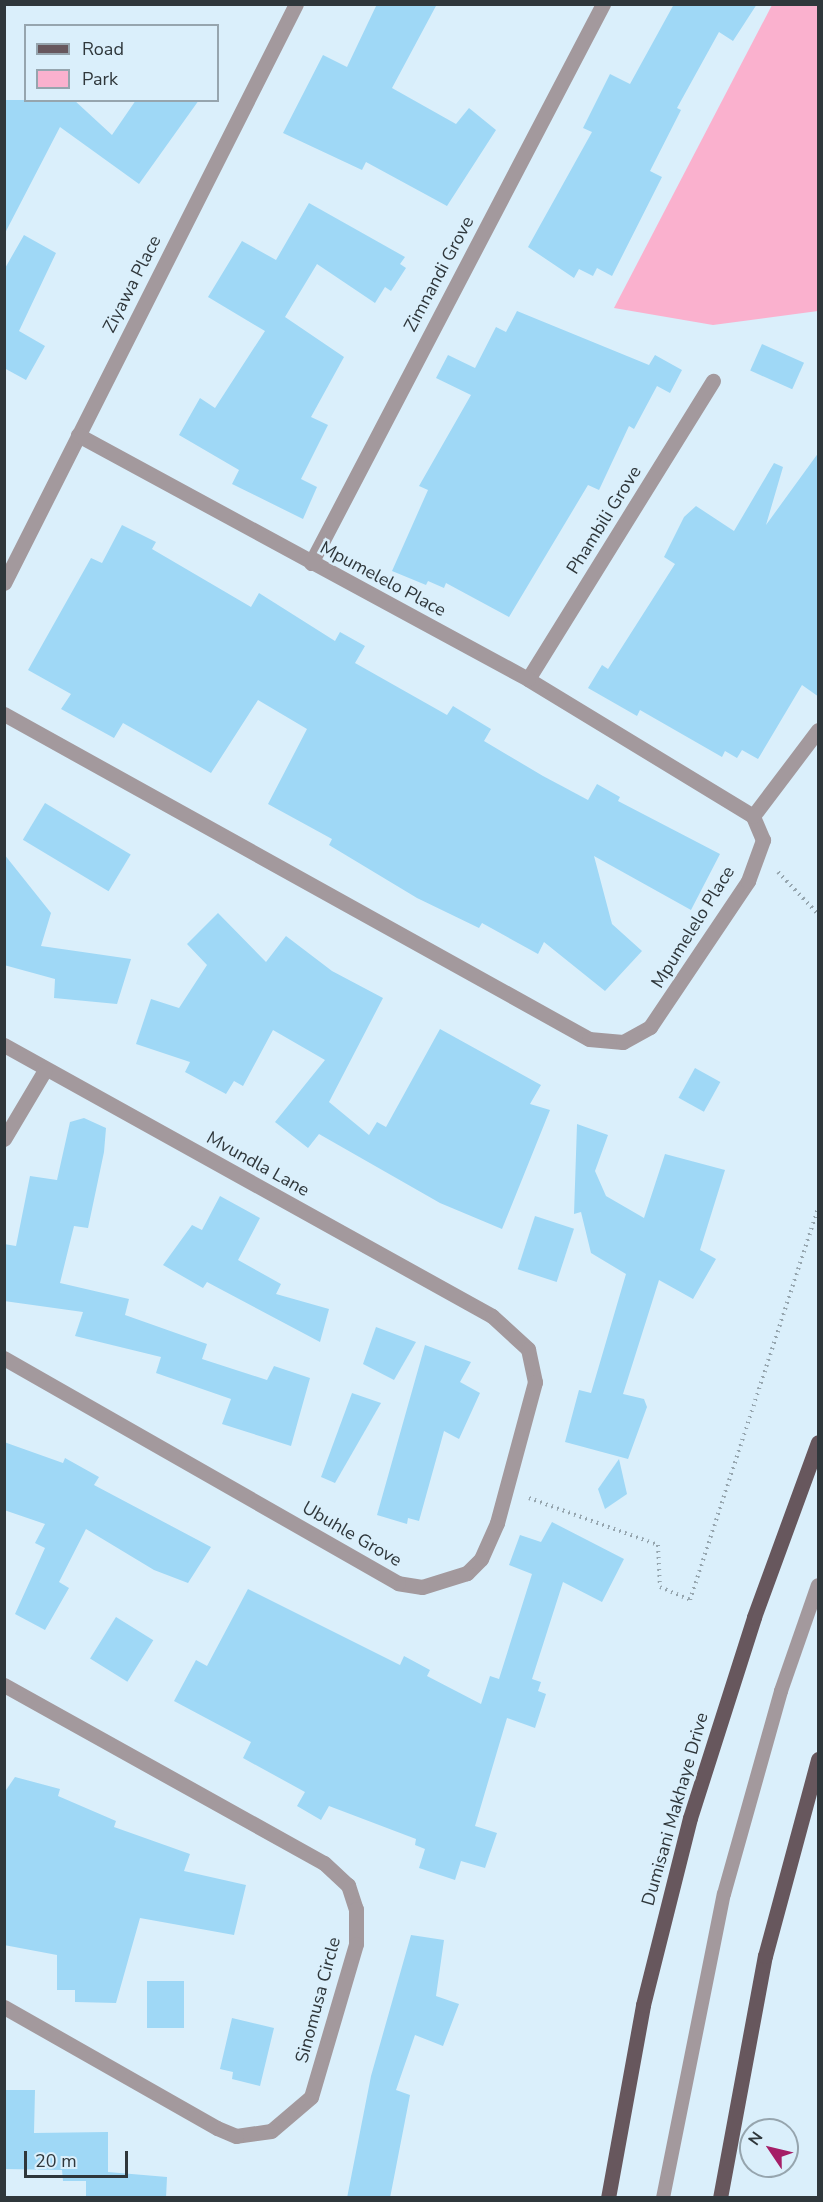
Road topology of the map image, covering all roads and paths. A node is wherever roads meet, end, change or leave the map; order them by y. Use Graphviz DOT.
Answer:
graph roads {
  1 [pos="296,4"];
  2 [pos="603,4"];
  3 [pos="712,381"];
  4 [pos="78,435"];
  5 [pos="311,563"];
  6 [pos="4,583"];
  7 [pos="528,679"];
  8 [pos="4,714"];
  9 [pos="819,730"];
  10 [pos="753,816"];
  11 [pos="759,852"];
  12 [pos="819,914"];
  13 [pos="4,1045"];
  14 [pos="45,1070"];
  15 [pos="4,1139"];
  16 [pos="819,1208"];
  17 [pos="492,1316"];
  18 [pos="4,1359"];
  19 [pos="819,1442"];
  20 [pos="505,1490"];
  21 [pos="819,1585"];
  22 [pos="4,1685"];
  23 [pos="819,1759"];
  24 [pos="4,2007"];
  25 [pos="608,2198"];
  26 [pos="663,2198"];
  27 [pos="720,2198"];
  1 -- 4 [label="street, Ziyawa Place"];
  2 -- 5 [label="street, Zimnandi Grove"];
  3 -- 7 [label="street, Phambili Grove"];
  4 -- 5 [label="street, Mpumelelo Place"];
  4 -- 6 [label="street, Ziyawa Place"];
  5 -- 7 [label="street, Mpumelelo Place"];
  7 -- 10 [label="street, Mpumelelo Place"];
  8 -- 11 [label="street, Mpumelelo Place"];
  9 -- 10 [label="street"];
  10 -- 11 [label="street, Mpumelelo Place"];
  11 -- 12 [label="path"];
  13 -- 14 [label="street, Mvundla Lane"];
  14 -- 15 [label="street"];
  14 -- 17 [label="street, Mvundla Lane"];
  16 -- 20 [label="path"];
  17 -- 20 [label="street, Ubuhle Grove"];
  18 -- 20 [label="street, Ubuhle Grove"];
  19 -- 25 [label="main road, Dumisani Makhaye Drive"];
  21 -- 26 [label="lane"];
  22 -- 24 [label="street, Sinomusa Circle"];
  23 -- 27 [label="main road"];
}
